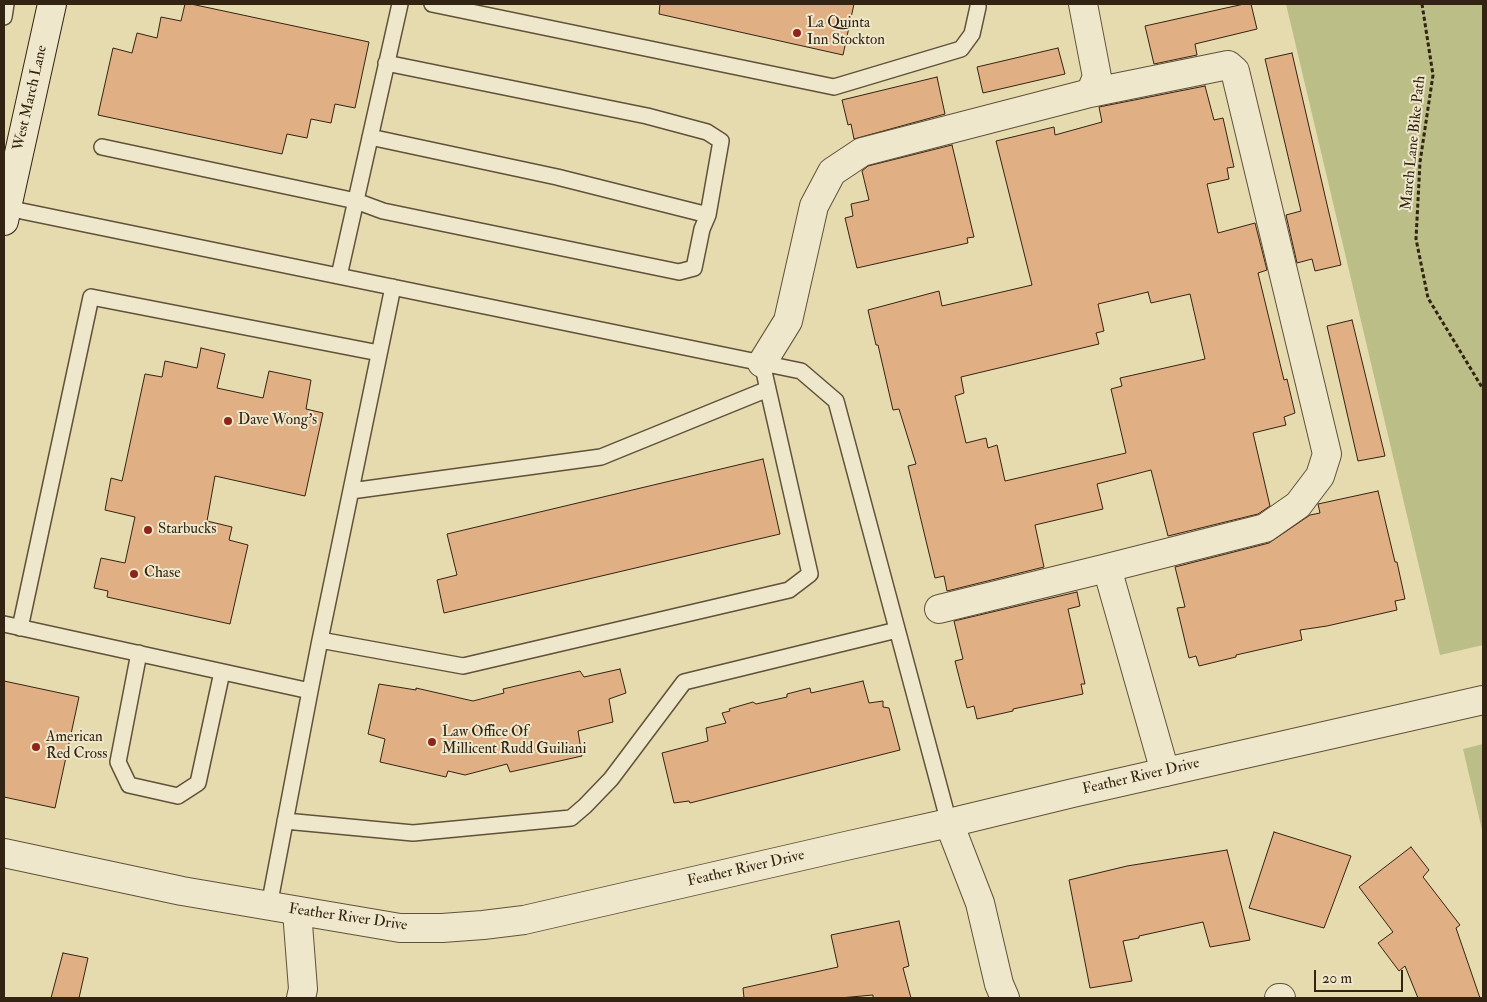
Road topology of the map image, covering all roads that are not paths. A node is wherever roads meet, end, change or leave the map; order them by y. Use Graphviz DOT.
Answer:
graph roads {
  1 [pos="6,4"];
  2 [pos="52,4"];
  3 [pos="400,4"];
  4 [pos="432,4"];
  5 [pos="978,4"];
  6 [pos="1083,4"];
  7 [pos="488,10"];
  8 [pos="4,17"];
  9 [pos="386,63"];
  10 [pos="1090,93"];
  11 [pos="370,137"];
  12 [pos="102,147"];
  13 [pos="356,201"];
  14 [pos="5,212"];
  15 [pos="708,215"];
  16 [pos="339,276"];
  17 [pos="393,287"];
  18 [pos="379,353"];
  19 [pos="765,376"];
  20 [pos="351,492"];
  21 [pos="1107,568"];
  22 [pos="939,608"];
  23 [pos="4,624"];
  24 [pos="20,628"];
  25 [pos="897,630"];
  26 [pos="320,640"];
  27 [pos="139,654"];
  28 [pos="222,672"];
  29 [pos="310,691"];
  30 [pos="1483,700"];
  31 [pos="1165,772"];
  32 [pos="285,821"];
  33 [pos="949,823"];
  34 [pos="4,853"];
  35 [pos="269,906"];
  36 [pos="297,911"];
  37 [pos="301,998"];
  38 [pos="1005,998"];
  1 -- 8 [label="lane"];
  2 -- 14 [label="street, West March Lane"];
  3 -- 9 [label="lane"];
  4 -- 7 [label="lane"];
  5 -- 7 [label="lane"];
  6 -- 10 [label="street"];
  9 -- 11 [label="lane"];
  9 -- 15 [label="lane"];
  10 -- 19 [label="street"];
  10 -- 21 [label="street"];
  11 -- 13 [label="lane"];
  11 -- 15 [label="lane"];
  12 -- 13 [label="lane"];
  13 -- 15 [label="lane"];
  13 -- 16 [label="lane"];
  14 -- 16 [label="lane"];
  16 -- 17 [label="lane"];
  17 -- 18 [label="lane"];
  17 -- 19 [label="lane"];
  18 -- 20 [label="lane"];
  18 -- 24 [label="lane"];
  19 -- 20 [label="lane"];
  19 -- 25 [label="lane"];
  19 -- 26 [label="lane"];
  20 -- 26 [label="lane"];
  21 -- 22 [label="street"];
  21 -- 31 [label="street"];
  23 -- 24 [label="lane"];
  24 -- 27 [label="lane"];
  25 -- 32 [label="lane"];
  25 -- 33 [label="lane"];
  26 -- 29 [label="lane"];
  27 -- 28 [label="lane"];
  27 -- 28 [label="lane"];
  28 -- 29 [label="lane"];
  29 -- 32 [label="lane"];
  30 -- 31 [label="street, Feather River Drive"];
  31 -- 33 [label="street, Feather River Drive"];
  32 -- 35 [label="lane"];
  33 -- 36 [label="street, Feather River Drive"];
  33 -- 38 [label="street"];
  34 -- 35 [label="street, Feather River Drive"];
  35 -- 36 [label="street, Feather River Drive"];
  36 -- 37 [label="street"];
}
